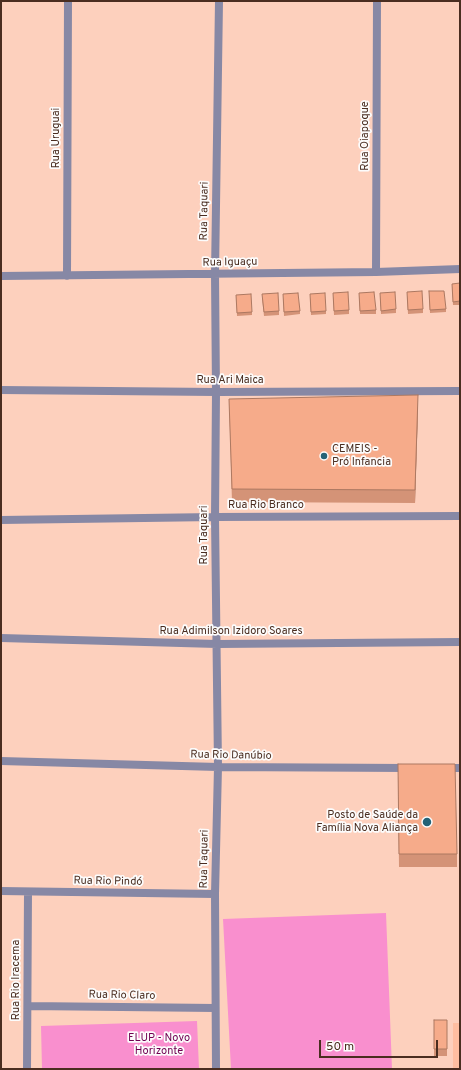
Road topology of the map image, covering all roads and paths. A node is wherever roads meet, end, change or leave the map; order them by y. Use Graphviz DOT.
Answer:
graph roads {
  1 [pos="68,1"];
  2 [pos="219,1"];
  3 [pos="377,1"];
  4 [pos="460,269"];
  5 [pos="376,272"];
  6 [pos="215,274"];
  7 [pos="1,276"];
  8 [pos="67,276"];
  9 [pos="1,390"];
  10 [pos="460,390"];
  11 [pos="216,392"];
  12 [pos="460,516"];
  13 [pos="215,517"];
  14 [pos="1,520"];
  15 [pos="1,638"];
  16 [pos="460,642"];
  17 [pos="217,644"];
  18 [pos="1,762"];
  19 [pos="218,767"];
  20 [pos="413,768"];
  21 [pos="437,768"];
  22 [pos="460,768"];
  23 [pos="1,891"];
  24 [pos="28,892"];
  25 [pos="215,894"];
  26 [pos="28,1006"];
  27 [pos="215,1008"];
  28 [pos="27,1069"];
  29 [pos="216,1069"];
  1 -- 8 [label="street, Rua Uruguai"];
  2 -- 6 [label="street, Rua Taquari"];
  3 -- 5 [label="street, Rua Oiapoque"];
  4 -- 5 [label="street, Rua Iguaçu"];
  5 -- 6 [label="street, Rua Iguaçu"];
  6 -- 8 [label="street, Rua Iguaçu"];
  6 -- 11 [label="street, Rua Taquari"];
  7 -- 8 [label="street, Rua Iguaçu"];
  9 -- 11 [label="street, Rua Ari Maica"];
  10 -- 11 [label="street, Rua Ari Maica"];
  11 -- 13 [label="street, Rua Taquari"];
  12 -- 13 [label="street, Rua Rio Branco"];
  13 -- 14 [label="street, Rua Rio Branco"];
  13 -- 17 [label="street, Rua Taquari"];
  15 -- 17 [label="street, Rua Adimilson Izidoro Soares"];
  16 -- 17 [label="street, Rua Adimilson Izidoro Soares"];
  17 -- 19 [label="street, Rua Taquari"];
  18 -- 19 [label="street, Rua Rio Danúbio"];
  19 -- 20 [label="street, Rua Rio Danúbio"];
  19 -- 25 [label="street, Rua Taquari"];
  21 -- 22 [label="street"];
  23 -- 24 [label="street, Rua Rio Pindó"];
  24 -- 25 [label="street, Rua Rio Pindó"];
  24 -- 26 [label="street, Rua Rio Iracema"];
  25 -- 27 [label="street, Rua Taquari"];
  26 -- 27 [label="street, Rua Rio Claro"];
  26 -- 28 [label="street, Rua Rio Iracema"];
  27 -- 29 [label="street, Rua Taquari"];
}
